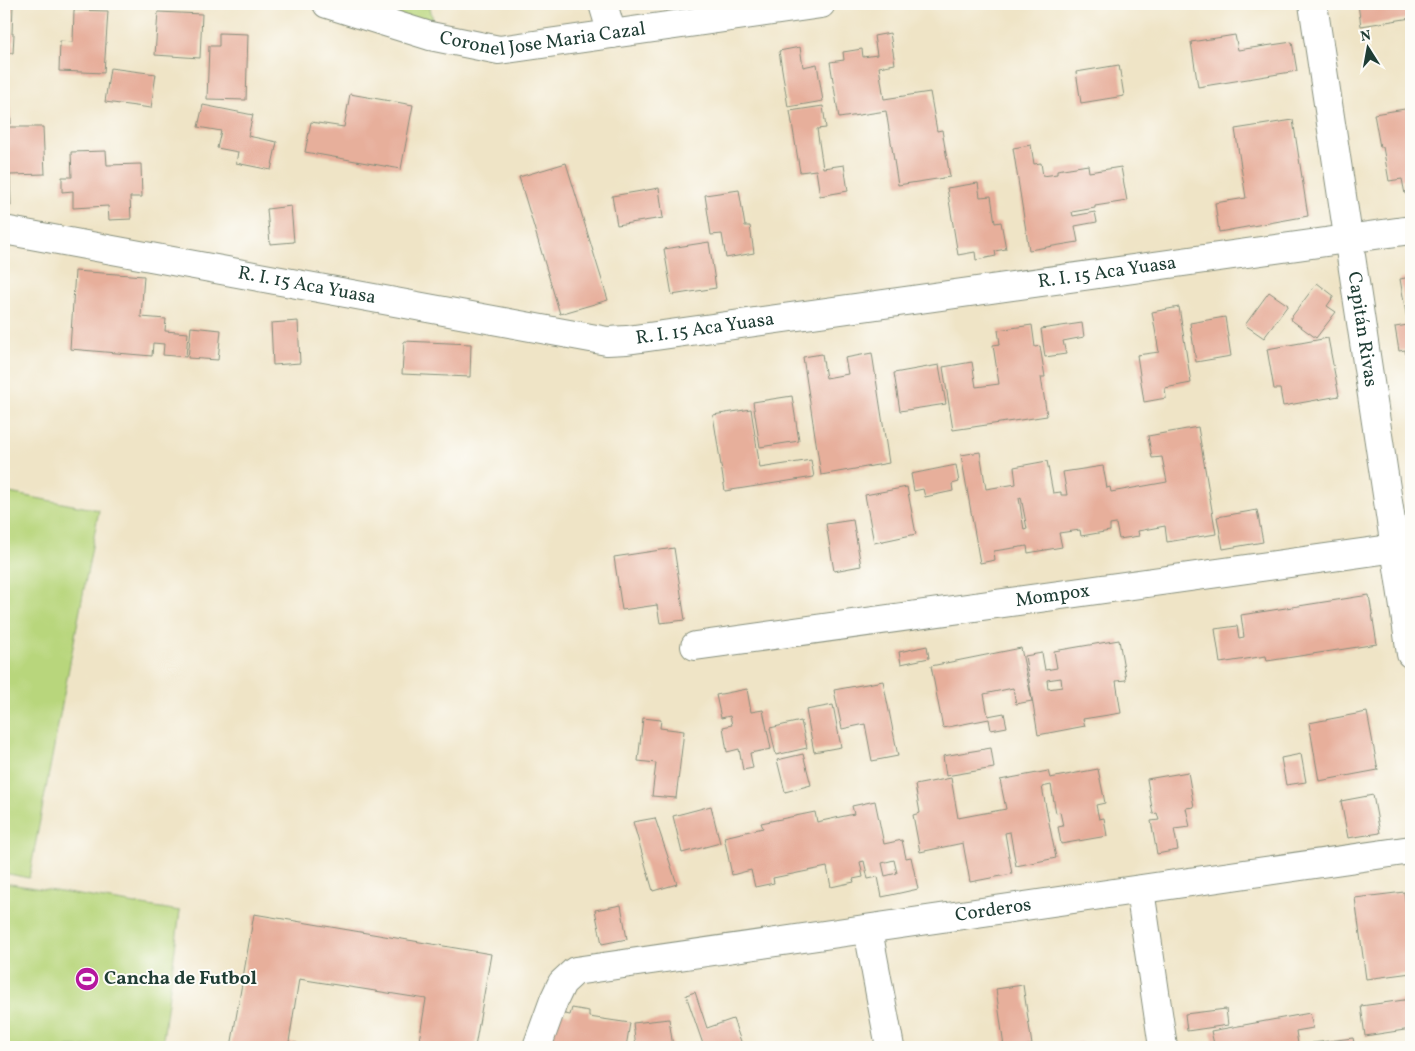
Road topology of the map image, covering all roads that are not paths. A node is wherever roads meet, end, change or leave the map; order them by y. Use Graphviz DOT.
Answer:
graph roads {
  1 [pos="327,4"];
  2 [pos="603,4"];
  3 [pos="821,4"];
  4 [pos="1313,4"];
  5 [pos="612,34"];
  6 [pos="4,230"];
  7 [pos="1411,230"];
  8 [pos="1349,240"];
  9 [pos="1403,548"];
  10 [pos="695,646"];
  11 [pos="1411,654"];
  12 [pos="1411,850"];
  13 [pos="1140,890"];
  14 [pos="868,930"];
  15 [pos="536,1047"];
  16 [pos="890,1047"];
  17 [pos="1163,1047"];
  1 -- 5 [label="street, Coronel Jose Maria Cazal"];
  2 -- 5 [label="street"];
  3 -- 5 [label="street, Coronel Jose Maria Cazal"];
  4 -- 8 [label="street, Capitán Rivas"];
  6 -- 8 [label="street, R. I. 15 Aca Yuasa"];
  7 -- 8 [label="street, R. I. 15 Aca Yuasa"];
  8 -- 9 [label="street, Capitán Rivas"];
  9 -- 10 [label="street, Mompox"];
  9 -- 11 [label="street, Capitán Rivas"];
  12 -- 13 [label="street, Corderos"];
  13 -- 14 [label="street, Corderos"];
  13 -- 17 [label="street"];
  14 -- 15 [label="street, Corderos"];
  14 -- 16 [label="street"];
}
